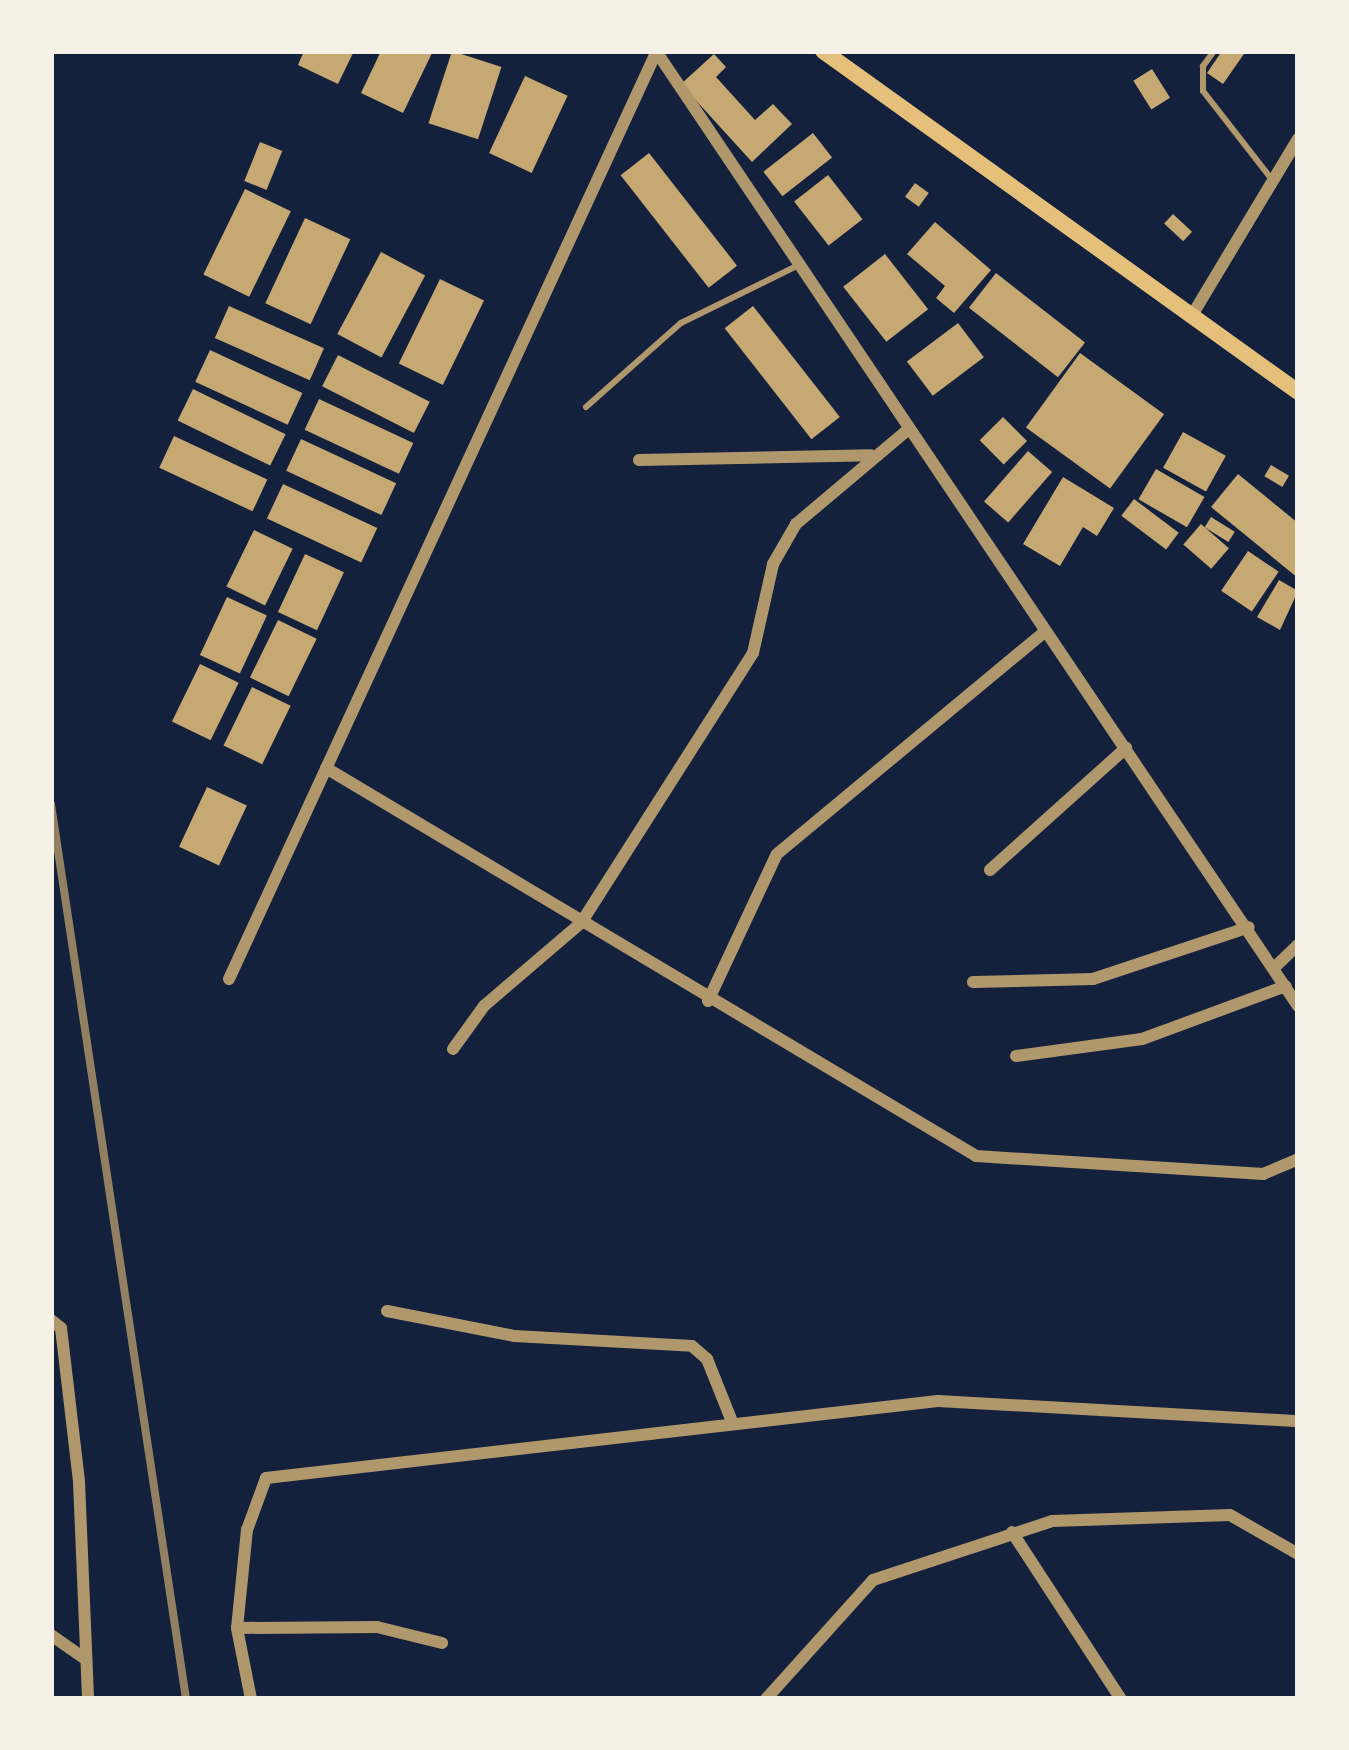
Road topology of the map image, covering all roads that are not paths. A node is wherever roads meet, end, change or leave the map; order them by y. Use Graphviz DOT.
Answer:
graph roads {
  1 [pos="823,51"];
  2 [pos="1214,51"];
  3 [pos="655,54"];
  4 [pos="1296,147"];
  5 [pos="1273,181"];
  6 [pos="797,266"];
  7 [pos="1191,317"];
  8 [pos="1298,392"];
  9 [pos="586,407"];
  10 [pos="909,429"];
  11 [pos="872,454"];
  12 [pos="639,460"];
  13 [pos="1046,631"];
  14 [pos="1126,748"];
  15 [pos="326,768"];
  16 [pos="990,870"];
  17 [pos="581,923"];
  18 [pos="1249,927"];
  19 [pos="1298,945"];
  20 [pos="1275,967"];
  21 [pos="229,979"];
  22 [pos="973,982"];
  23 [pos="1286,986"];
  24 [pos="708,1000"];
  25 [pos="1298,1006"];
  26 [pos="453,1049"];
  27 [pos="1016,1056"];
  28 [pos="1298,1159"];
  29 [pos="387,1312"];
  30 [pos="51,1320"];
  31 [pos="1298,1421"];
  32 [pos="734,1424"];
  33 [pos="1012,1532"];
  34 [pos="1298,1554"];
  35 [pos="237,1628"];
  36 [pos="51,1635"];
  37 [pos="442,1643"];
  38 [pos="83,1657"];
  39 [pos="88,1699"];
  40 [pos="251,1699"];
  41 [pos="766,1699"];
  42 [pos="1121,1699"];
  1 -- 7 [label="main road"];
  2 -- 5 [label="lane"];
  3 -- 6 [label="street"];
  3 -- 15 [label="street"];
  4 -- 5 [label="street"];
  5 -- 7 [label="street"];
  6 -- 9 [label="lane"];
  6 -- 10 [label="street"];
  7 -- 8 [label="main road"];
  10 -- 11 [label="street"];
  10 -- 13 [label="street"];
  11 -- 12 [label="street"];
  11 -- 17 [label="street"];
  13 -- 14 [label="street"];
  13 -- 24 [label="street"];
  14 -- 16 [label="street"];
  14 -- 18 [label="street"];
  15 -- 17 [label="street"];
  15 -- 21 [label="street"];
  17 -- 24 [label="street"];
  17 -- 26 [label="street"];
  18 -- 20 [label="street"];
  18 -- 22 [label="street"];
  19 -- 20 [label="street"];
  20 -- 23 [label="street"];
  23 -- 25 [label="street"];
  23 -- 27 [label="street"];
  24 -- 28 [label="street"];
  29 -- 32 [label="street"];
  30 -- 38 [label="street"];
  31 -- 32 [label="street"];
  32 -- 35 [label="street"];
  33 -- 34 [label="street"];
  33 -- 41 [label="street"];
  33 -- 42 [label="street"];
  35 -- 37 [label="street"];
  35 -- 40 [label="street"];
  36 -- 38 [label="street"];
  38 -- 39 [label="street"];
}
